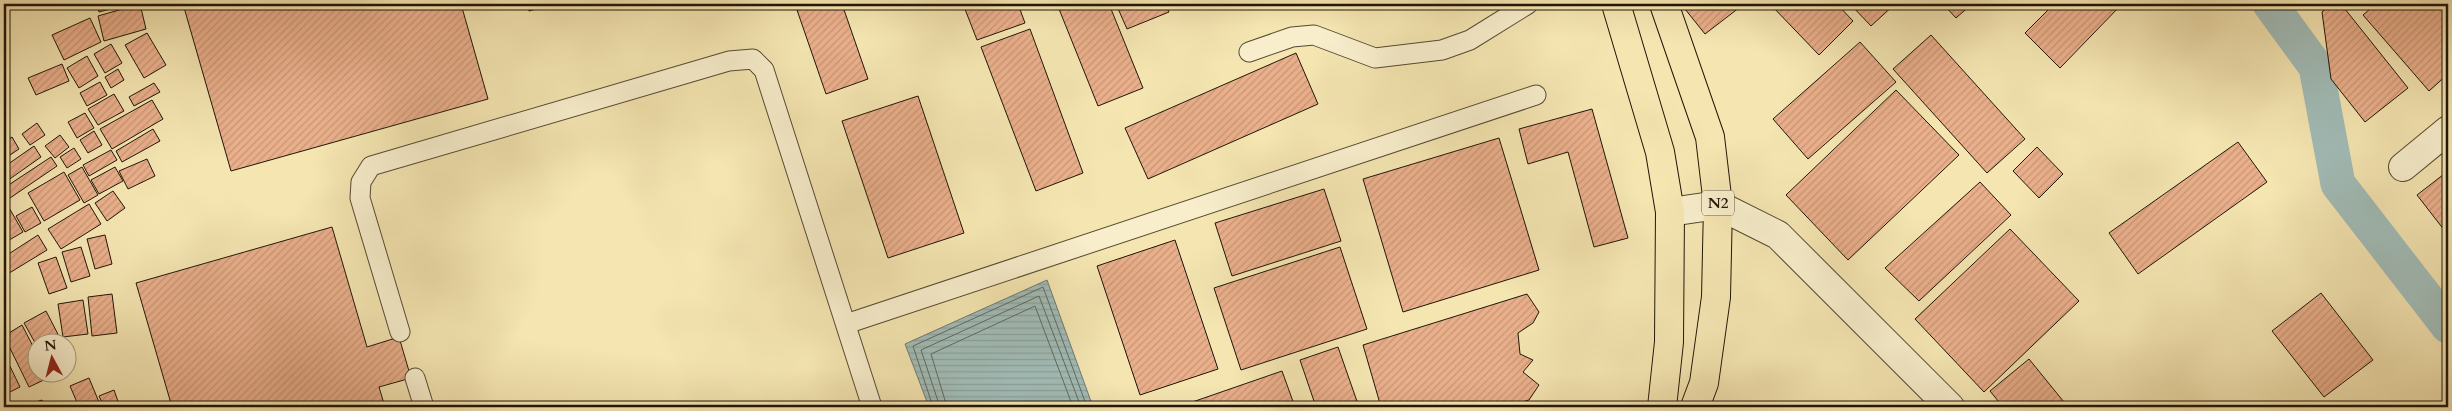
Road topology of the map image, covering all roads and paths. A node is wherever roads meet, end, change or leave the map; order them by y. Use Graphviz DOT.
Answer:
graph roads {
  1 [pos="1528,4"];
  2 [pos="1616,4"];
  3 [pos="1664,4"];
  4 [pos="1249,52"];
  5 [pos="1536,95"];
  6 [pos="2448,130"];
  7 [pos="2403,167"];
  8 [pos="1718,205"];
  9 [pos="1670,212"];
  10 [pos="846,324"];
  11 [pos="400,332"];
  12 [pos="415,378"];
  13 [pos="424,407"];
  14 [pos="872,407"];
  15 [pos="1662,407"];
  16 [pos="1695,407"];
  17 [pos="1950,407"];
  1 -- 4 [label="lane"];
  2 -- 9 [label="highway"];
  3 -- 8 [label="highway, N2"];
  5 -- 10 [label="lane"];
  6 -- 7 [label="street"];
  8 -- 9 [label="street"];
  8 -- 16 [label="highway, N2"];
  8 -- 17 [label="street"];
  9 -- 15 [label="highway"];
  10 -- 11 [label="lane"];
  10 -- 14 [label="lane"];
  12 -- 13 [label="lane"];
}
